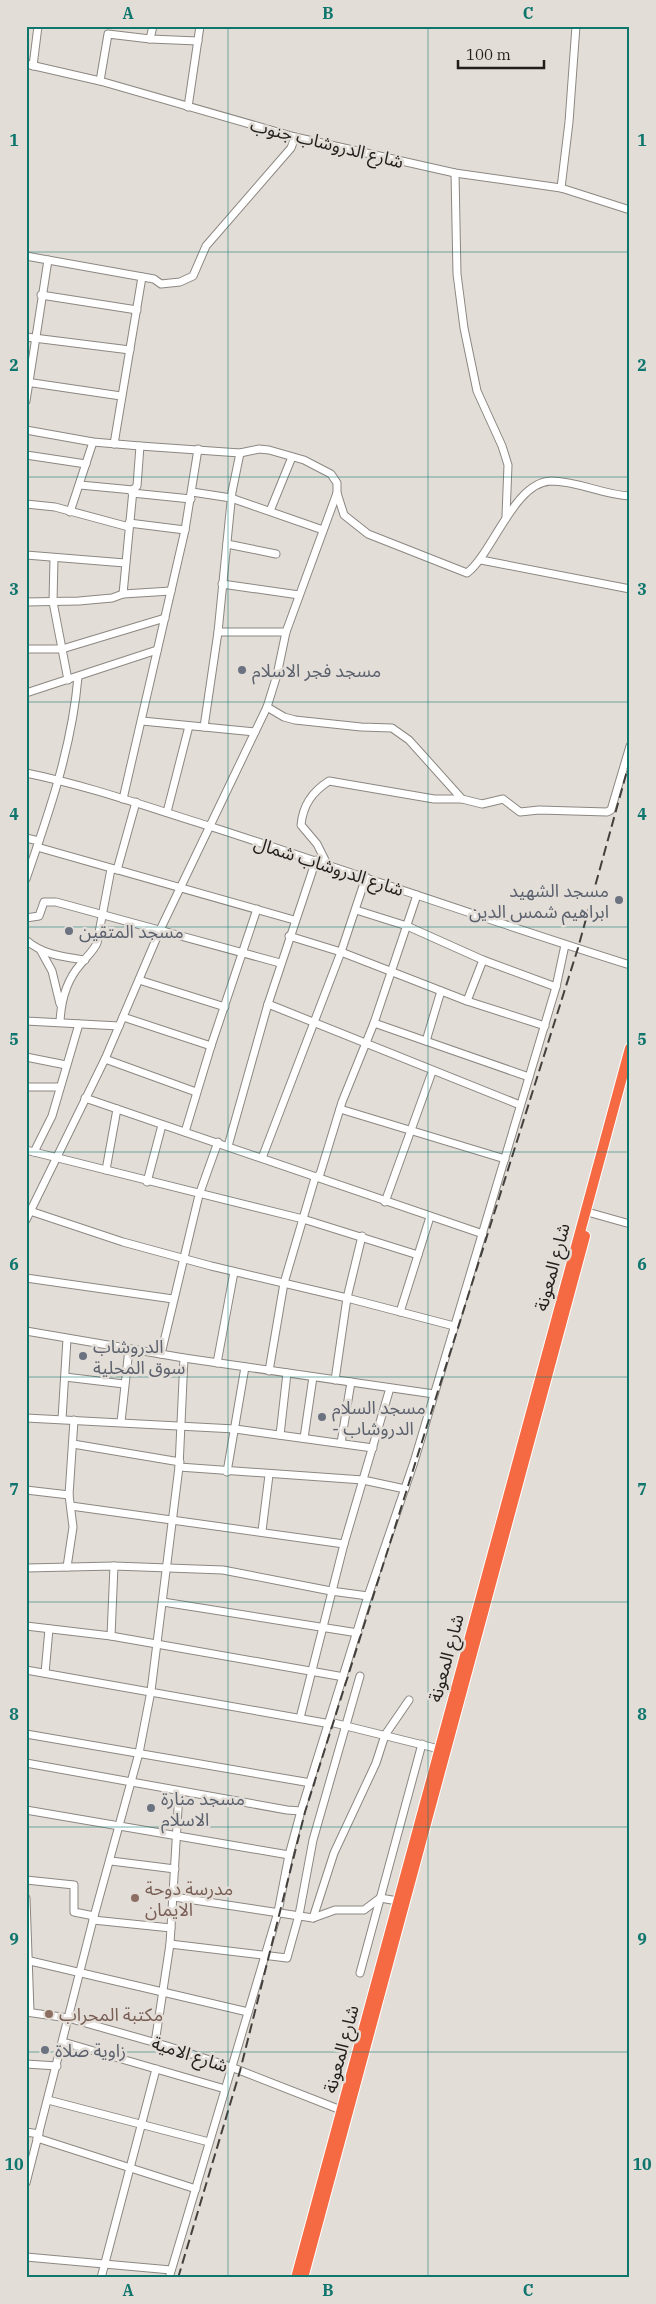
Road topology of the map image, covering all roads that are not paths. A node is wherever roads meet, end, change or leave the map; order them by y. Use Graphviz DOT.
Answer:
graph roads {
  1 [pos="38,26"];
  2 [pos="153,26"];
  3 [pos="200,26"];
  4 [pos="576,26"];
  5 [pos="150,39"];
  6 [pos="198,41"];
  7 [pos="30,65"];
  8 [pos="100,81"];
  9 [pos="188,107"];
  10 [pos="295,137"];
  11 [pos="455,173"];
  12 [pos="561,188"];
  13 [pos="630,210"];
  14 [pos="26,256"];
  15 [pos="48,260"];
  16 [pos="142,277"];
  17 [pos="41,295"];
  18 [pos="137,310"];
  19 [pos="26,337"];
  20 [pos="34,338"];
  21 [pos="130,350"];
  22 [pos="28,382"];
  23 [pos="121,396"];
  24 [pos="26,401"];
  25 [pos="26,430"];
  26 [pos="92,442"];
  27 [pos="114,444"];
  28 [pos="140,446"];
  29 [pos="198,449"];
  30 [pos="240,453"];
  31 [pos="26,455"];
  32 [pos="292,457"];
  33 [pos="86,464"];
  34 [pos="80,485"];
  35 [pos="133,491"];
  36 [pos="337,493"];
  37 [pos="191,496"];
  38 [pos="630,496"];
  39 [pos="231,498"];
  40 [pos="26,504"];
  41 [pos="270,511"];
  42 [pos="70,512"];
  43 [pos="506,516"];
  44 [pos="129,525"];
  45 [pos="185,530"];
  46 [pos="322,530"];
  47 [pos="227,544"];
  48 [pos="276,554"];
  49 [pos="26,555"];
  50 [pos="54,558"];
  51 [pos="481,560"];
  52 [pos="125,563"];
  53 [pos="222,584"];
  54 [pos="630,589"];
  55 [pos="171,591"];
  56 [pos="123,594"];
  57 [pos="299,595"];
  58 [pos="26,602"];
  59 [pos="53,602"];
  60 [pos="165,618"];
  61 [pos="218,632"];
  62 [pos="286,632"];
  63 [pos="26,649"];
  64 [pos="62,649"];
  65 [pos="157,650"];
  66 [pos="78,677"];
  67 [pos="68,680"];
  68 [pos="26,693"];
  69 [pos="267,707"];
  70 [pos="142,721"];
  71 [pos="189,726"];
  72 [pos="204,727"];
  73 [pos="255,732"];
  74 [pos="630,746"];
  75 [pos="26,773"];
  76 [pos="59,780"];
  77 [pos="123,799"];
  78 [pos="462,799"];
  79 [pos="136,802"];
  80 [pos="167,812"];
  81 [pos="211,827"];
  82 [pos="26,838"];
  83 [pos="38,844"];
  84 [pos="316,860"];
  85 [pos="327,864"];
  86 [pos="114,870"];
  87 [pos="366,877"];
  88 [pos="26,880"];
  89 [pos="180,888"];
  90 [pos="417,895"];
  91 [pos="257,909"];
  92 [pos="356,910"];
  93 [pos="104,913"];
  94 [pos="26,918"];
  95 [pos="294,920"];
  96 [pos="407,926"];
  97 [pos="160,930"];
  98 [pos="289,936"];
  99 [pos="26,940"];
  100 [pos="565,945"];
  101 [pos="41,950"];
  102 [pos="341,952"];
  103 [pos="242,953"];
  104 [pos="84,960"];
  105 [pos="483,960"];
  106 [pos="280,963"];
  107 [pos="630,965"];
  108 [pos="391,970"];
  109 [pos="139,980"];
  110 [pos="556,987"];
  111 [pos="441,991"];
  112 [pos="467,1001"];
  113 [pos="268,1004"];
  114 [pos="225,1007"];
  115 [pos="61,1008"];
  116 [pos="124,1017"];
  117 [pos="26,1021"];
  118 [pos="313,1021"];
  119 [pos="60,1022"];
  120 [pos="374,1023"];
  121 [pos="79,1024"];
  122 [pos="119,1026"];
  123 [pos="544,1026"];
  124 [pos="426,1041"];
  125 [pos="366,1042"];
  126 [pos="211,1046"];
  127 [pos="630,1048"];
  128 [pos="26,1057"];
  129 [pos="105,1059"];
  130 [pos="66,1065"];
  131 [pos="630,1071"];
  132 [pos="432,1072"];
  133 [pos="529,1077"];
  134 [pos="26,1087"];
  135 [pos="59,1087"];
  136 [pos="196,1092"];
  137 [pos="85,1098"];
  138 [pos="520,1106"];
  139 [pos="117,1109"];
  140 [pos="340,1109"];
  141 [pos="162,1125"];
  142 [pos="185,1132"];
  143 [pos="411,1132"];
  144 [pos="218,1142"];
  145 [pos="228,1146"];
  146 [pos="26,1150"];
  147 [pos="34,1152"];
  148 [pos="56,1157"];
  149 [pos="262,1158"];
  150 [pos="505,1159"];
  151 [pos="106,1170"];
  152 [pos="315,1178"];
  153 [pos="146,1182"];
  154 [pos="199,1195"];
  155 [pos="385,1202"];
  156 [pos="29,1210"];
  157 [pos="591,1213"];
  158 [pos="430,1217"];
  159 [pos="303,1219"];
  160 [pos="26,1220"];
  161 [pos="630,1224"];
  162 [pos="483,1234"];
  163 [pos="362,1236"];
  164 [pos="418,1255"];
  165 [pos="184,1258"];
  166 [pos="234,1272"];
  167 [pos="26,1278"];
  168 [pos="284,1283"];
  169 [pos="347,1298"];
  170 [pos="173,1299"];
  171 [pos="400,1312"];
  172 [pos="454,1326"];
  173 [pos="26,1331"];
  174 [pos="67,1339"];
  175 [pos="129,1349"];
  176 [pos="161,1354"];
  177 [pos="184,1358"];
  178 [pos="217,1363"];
  179 [pos="245,1367"];
  180 [pos="269,1371"];
  181 [pos="287,1373"];
  182 [pos="65,1377"];
  183 [pos="313,1377"];
  184 [pos="335,1380"];
  185 [pos="351,1382"];
  186 [pos="124,1384"];
  187 [pos="390,1388"];
  188 [pos="434,1394"];
  189 [pos="26,1418"];
  190 [pos="62,1419"];
  191 [pos="74,1420"];
  192 [pos="120,1422"];
  193 [pos="181,1425"];
  194 [pos="235,1429"];
  195 [pos="280,1435"];
  196 [pos="304,1438"];
  197 [pos="73,1444"];
  198 [pos="341,1444"];
  199 [pos="373,1448"];
  200 [pos="180,1464"];
  201 [pos="227,1472"];
  202 [pos="270,1475"];
  203 [pos="363,1480"];
  204 [pos="405,1489"];
  205 [pos="26,1490"];
  206 [pos="69,1495"];
  207 [pos="71,1506"];
  208 [pos="172,1521"];
  209 [pos="262,1532"];
  210 [pos="344,1544"];
  211 [pos="114,1566"];
  212 [pos="67,1567"];
  213 [pos="26,1568"];
  214 [pos="166,1568"];
  215 [pos="332,1591"];
  216 [pos="368,1596"];
  217 [pos="163,1602"];
  218 [pos="26,1626"];
  219 [pos="322,1628"];
  220 [pos="49,1629"];
  221 [pos="358,1633"];
  222 [pos="111,1636"];
  223 [pos="157,1645"];
  224 [pos="26,1670"];
  225 [pos="45,1673"];
  226 [pos="311,1673"];
  227 [pos="360,1676"];
  228 [pos="344,1677"];
  229 [pos="151,1691"];
  230 [pos="409,1700"];
  231 [pos="300,1718"];
  232 [pos="330,1722"];
  233 [pos="345,1726"];
  234 [pos="26,1734"];
  235 [pos="385,1735"];
  236 [pos="422,1744"];
  237 [pos="439,1748"];
  238 [pos="140,1753"];
  239 [pos="26,1763"];
  240 [pos="311,1783"];
  241 [pos="132,1784"];
  242 [pos="178,1792"];
  243 [pos="26,1810"];
  244 [pos="301,1811"];
  245 [pos="120,1827"];
  246 [pos="176,1836"];
  247 [pos="289,1855"];
  248 [pos="111,1861"];
  249 [pos="175,1868"];
  250 [pos="26,1880"];
  251 [pos="26,1898"];
  252 [pos="174,1898"];
  253 [pos="380,1898"];
  254 [pos="398,1901"];
  255 [pos="26,1904"];
  256 [pos="278,1912"];
  257 [pos="299,1915"];
  258 [pos="93,1918"];
  259 [pos="313,1918"];
  260 [pos="171,1928"];
  261 [pos="170,1944"];
  262 [pos="266,1955"];
  263 [pos="27,1960"];
  264 [pos="79,1972"];
  265 [pos="360,1973"];
  266 [pos="163,1991"];
  267 [pos="28,2012"];
  268 [pos="248,2012"];
  269 [pos="68,2018"];
  270 [pos="63,2042"];
  271 [pos="155,2042"];
  272 [pos="26,2064"];
  273 [pos="57,2066"];
  274 [pos="231,2067"];
  275 [pos="156,2069"];
  276 [pos="225,2089"];
  277 [pos="48,2100"];
  278 [pos="345,2112"];
  279 [pos="140,2126"];
  280 [pos="26,2132"];
  281 [pos="38,2136"];
  282 [pos="209,2142"];
  283 [pos="129,2167"];
  284 [pos="26,2182"];
  285 [pos="196,2189"];
  286 [pos="26,2257"];
  287 [pos="105,2264"];
  288 [pos="170,2274"];
  289 [pos="101,2278"];
  290 [pos="296,2278"];
  291 [pos="303,2278"];
  1 -- 7 [label="street"];
  2 -- 5 [label="street"];
  3 -- 6 [label="street"];
  4 -- 12 [label="street"];
  5 -- 6 [label="street"];
  5 -- 8 [label="street"];
  6 -- 9 [label="street"];
  7 -- 8 [label="street, شارع الدروشاب جنوب"];
  8 -- 9 [label="street, شارع الدروشاب جنوب"];
  9 -- 10 [label="street, شارع الدروشاب جنوب"];
  10 -- 11 [label="street, شارع الدروشاب جنوب"];
  10 -- 16 [label="street"];
  11 -- 12 [label="street, شارع الدروشاب جنوب"];
  11 -- 43 [label="street"];
  12 -- 13 [label="street, شارع الدروشاب جنوب"];
  14 -- 15 [label="street"];
  15 -- 16 [label="street"];
  15 -- 17 [label="street"];
  16 -- 18 [label="street"];
  17 -- 18 [label="street"];
  17 -- 20 [label="street"];
  18 -- 21 [label="street"];
  19 -- 20 [label="street"];
  20 -- 21 [label="street"];
  20 -- 22 [label="street"];
  21 -- 23 [label="street"];
  22 -- 23 [label="street"];
  22 -- 24 [label="street"];
  23 -- 27 [label="street"];
  25 -- 26 [label="street"];
  26 -- 27 [label="street"];
  26 -- 33 [label="street"];
  27 -- 28 [label="street"];
  28 -- 29 [label="street"];
  28 -- 35 [label="street"];
  29 -- 30 [label="street"];
  29 -- 37 [label="street"];
  30 -- 32 [label="street"];
  30 -- 39 [label="street"];
  31 -- 33 [label="street"];
  32 -- 36 [label="street"];
  32 -- 41 [label="street"];
  33 -- 34 [label="street"];
  34 -- 35 [label="street"];
  34 -- 42 [label="street"];
  35 -- 37 [label="street"];
  35 -- 44 [label="street"];
  36 -- 46 [label="street"];
  36 -- 51 [label="street"];
  37 -- 39 [label="street"];
  37 -- 45 [label="street"];
  38 -- 43 [label="street"];
  39 -- 41 [label="street"];
  39 -- 47 [label="street"];
  40 -- 42 [label="street"];
  41 -- 46 [label="street"];
  42 -- 44 [label="street"];
  43 -- 51 [label="street"];
  44 -- 45 [label="street"];
  44 -- 52 [label="street"];
  45 -- 55 [label="street"];
  46 -- 57 [label="street"];
  47 -- 48 [label="street"];
  47 -- 53 [label="street"];
  49 -- 50 [label="street"];
  50 -- 52 [label="street"];
  50 -- 59 [label="street"];
  51 -- 54 [label="street"];
  52 -- 56 [label="street"];
  53 -- 57 [label="street"];
  53 -- 61 [label="street"];
  55 -- 56 [label="street"];
  55 -- 60 [label="street"];
  56 -- 59 [label="street"];
  57 -- 62 [label="street"];
  58 -- 59 [label="street"];
  59 -- 64 [label="street"];
  60 -- 64 [label="street"];
  60 -- 65 [label="street"];
  61 -- 62 [label="street"];
  61 -- 72 [label="street"];
  62 -- 69 [label="street"];
  63 -- 64 [label="street"];
  64 -- 67 [label="street"];
  65 -- 66 [label="street"];
  65 -- 70 [label="street"];
  66 -- 67 [label="street"];
  66 -- 76 [label="street"];
  67 -- 68 [label="street"];
  69 -- 73 [label="street"];
  69 -- 78 [label="street"];
  70 -- 71 [label="street"];
  70 -- 77 [label="street"];
  71 -- 72 [label="street"];
  71 -- 80 [label="street"];
  72 -- 73 [label="street"];
  73 -- 81 [label="street"];
  74 -- 78 [label="street"];
  75 -- 76 [label="street, شارع الدروشاب شمال"];
  76 -- 77 [label="street, شارع الدروشاب شمال"];
  76 -- 83 [label="street"];
  77 -- 79 [label="street, شارع الدروشاب شمال"];
  78 -- 85 [label="street"];
  79 -- 80 [label="street, شارع الدروشاب شمال"];
  79 -- 86 [label="street"];
  80 -- 81 [label="street, شارع الدروشاب شمال"];
  81 -- 84 [label="street, شارع الدروشاب شمال"];
  81 -- 89 [label="street"];
  82 -- 83 [label="street"];
  83 -- 86 [label="street"];
  83 -- 88 [label="street"];
  84 -- 85 [label="street, شارع الدروشاب شمال"];
  84 -- 95 [label="street"];
  85 -- 87 [label="street, شارع الدروشاب شمال"];
  86 -- 89 [label="street"];
  86 -- 93 [label="street"];
  87 -- 90 [label="street, شارع الدروشاب شمال"];
  87 -- 92 [label="street"];
  89 -- 91 [label="street"];
  89 -- 97 [label="street"];
  90 -- 96 [label="street"];
  90 -- 100 [label="street, شارع الدروشاب شمال"];
  91 -- 95 [label="street"];
  91 -- 103 [label="street"];
  92 -- 96 [label="street"];
  92 -- 102 [label="street"];
  93 -- 94 [label="street"];
  93 -- 97 [label="street"];
  93 -- 104 [label="street"];
  95 -- 98 [label="street"];
  96 -- 105 [label="street"];
  96 -- 108 [label="street"];
  97 -- 103 [label="street"];
  97 -- 109 [label="street"];
  98 -- 102 [label="street"];
  98 -- 106 [label="street"];
  99 -- 101 [label="street"];
  100 -- 107 [label="street, شارع الدروشاب شمال"];
  100 -- 110 [label="street"];
  101 -- 104 [label="street"];
  101 -- 115 [label="street"];
  102 -- 108 [label="street"];
  102 -- 118 [label="street"];
  103 -- 106 [label="street"];
  103 -- 114 [label="street"];
  104 -- 115 [label="street"];
  105 -- 110 [label="street"];
  105 -- 112 [label="street"];
  106 -- 113 [label="street"];
  108 -- 111 [label="street"];
  108 -- 120 [label="street"];
  109 -- 114 [label="street"];
  109 -- 116 [label="street"];
  110 -- 123 [label="street"];
  111 -- 112 [label="street"];
  111 -- 124 [label="street"];
  112 -- 123 [label="street"];
  113 -- 118 [label="street"];
  113 -- 145 [label="street"];
  114 -- 126 [label="street"];
  115 -- 119 [label="street"];
  116 -- 122 [label="street"];
  116 -- 126 [label="street"];
  117 -- 119 [label="street"];
  118 -- 125 [label="street"];
  118 -- 149 [label="street"];
  119 -- 121 [label="street"];
  120 -- 124 [label="street"];
  120 -- 125 [label="street"];
  121 -- 122 [label="street"];
  121 -- 130 [label="street"];
  122 -- 129 [label="street"];
  123 -- 133 [label="street"];
  124 -- 133 [label="street"];
  125 -- 132 [label="street"];
  125 -- 140 [label="street"];
  126 -- 136 [label="street"];
  127 -- 237 [label="highway, شارع المعونة"];
  128 -- 130 [label="street"];
  129 -- 136 [label="street"];
  129 -- 137 [label="street"];
  130 -- 135 [label="street"];
  131 -- 157 [label="highway, شارع المعونة"];
  132 -- 138 [label="street"];
  132 -- 143 [label="street"];
  133 -- 138 [label="street"];
  134 -- 135 [label="street"];
  135 -- 147 [label="street"];
  136 -- 142 [label="street"];
  137 -- 139 [label="street"];
  137 -- 148 [label="street"];
  138 -- 150 [label="street"];
  139 -- 141 [label="street"];
  139 -- 151 [label="street"];
  140 -- 143 [label="street"];
  140 -- 152 [label="street"];
  141 -- 142 [label="street"];
  141 -- 153 [label="street"];
  142 -- 144 [label="street"];
  143 -- 150 [label="street"];
  143 -- 155 [label="street"];
  144 -- 145 [label="street"];
  144 -- 154 [label="street"];
  145 -- 149 [label="street"];
  146 -- 147 [label="street"];
  147 -- 148 [label="street"];
  148 -- 151 [label="street"];
  148 -- 156 [label="street"];
  149 -- 152 [label="street"];
  150 -- 162 [label="street"];
  151 -- 153 [label="street"];
  152 -- 155 [label="street"];
  152 -- 159 [label="street"];
  153 -- 154 [label="street"];
  154 -- 159 [label="street"];
  154 -- 165 [label="street"];
  155 -- 158 [label="street"];
  156 -- 160 [label="street"];
  156 -- 165 [label="street"];
  157 -- 161 [label="street"];
  157 -- 278 [label="highway, شارع المعونة"];
  158 -- 162 [label="street"];
  158 -- 164 [label="street"];
  159 -- 163 [label="street"];
  159 -- 168 [label="street"];
  162 -- 172 [label="street"];
  163 -- 164 [label="street"];
  163 -- 169 [label="street"];
  164 -- 171 [label="street"];
  165 -- 166 [label="street"];
  165 -- 170 [label="street"];
  166 -- 168 [label="street"];
  166 -- 178 [label="street"];
  167 -- 170 [label="street"];
  168 -- 169 [label="street"];
  168 -- 180 [label="street"];
  169 -- 171 [label="street"];
  169 -- 184 [label="street"];
  170 -- 176 [label="street"];
  171 -- 172 [label="street"];
  172 -- 188 [label="street"];
  173 -- 174 [label="street"];
  174 -- 175 [label="street"];
  174 -- 182 [label="street"];
  175 -- 176 [label="street"];
  175 -- 186 [label="street"];
  176 -- 177 [label="street"];
  177 -- 178 [label="street"];
  177 -- 193 [label="street"];
  178 -- 179 [label="street"];
  179 -- 180 [label="street"];
  179 -- 194 [label="street"];
  180 -- 181 [label="street"];
  181 -- 183 [label="street"];
  181 -- 195 [label="street"];
  182 -- 186 [label="street"];
  182 -- 190 [label="street"];
  183 -- 184 [label="street"];
  183 -- 196 [label="street"];
  184 -- 185 [label="street"];
  185 -- 187 [label="street"];
  185 -- 198 [label="street"];
  186 -- 192 [label="street"];
  187 -- 188 [label="street"];
  187 -- 199 [label="street"];
  188 -- 204 [label="street"];
  189 -- 190 [label="street"];
  190 -- 191 [label="street"];
  191 -- 192 [label="street"];
  191 -- 197 [label="street"];
  192 -- 193 [label="street"];
  193 -- 194 [label="street"];
  193 -- 200 [label="street"];
  194 -- 195 [label="street"];
  194 -- 201 [label="street"];
  195 -- 196 [label="street"];
  196 -- 198 [label="street"];
  197 -- 200 [label="street"];
  197 -- 206 [label="street"];
  198 -- 199 [label="street"];
  199 -- 203 [label="street"];
  200 -- 201 [label="street"];
  200 -- 208 [label="street"];
  201 -- 202 [label="street"];
  202 -- 203 [label="street"];
  202 -- 209 [label="street"];
  203 -- 204 [label="street"];
  203 -- 210 [label="street"];
  204 -- 216 [label="street"];
  205 -- 206 [label="street"];
  206 -- 207 [label="street"];
  207 -- 208 [label="street"];
  207 -- 212 [label="street"];
  208 -- 209 [label="street"];
  208 -- 214 [label="street"];
  209 -- 210 [label="street"];
  210 -- 215 [label="street"];
  211 -- 212 [label="street"];
  211 -- 214 [label="street"];
  211 -- 222 [label="street"];
  212 -- 213 [label="street"];
  214 -- 215 [label="street"];
  214 -- 217 [label="street"];
  215 -- 216 [label="street"];
  215 -- 219 [label="street"];
  216 -- 221 [label="street"];
  217 -- 219 [label="street"];
  217 -- 223 [label="street"];
  218 -- 220 [label="street"];
  219 -- 221 [label="street"];
  219 -- 226 [label="street"];
  220 -- 222 [label="street"];
  220 -- 225 [label="street"];
  221 -- 228 [label="street"];
  222 -- 223 [label="street"];
  223 -- 226 [label="street"];
  223 -- 229 [label="street"];
  224 -- 225 [label="street"];
  225 -- 229 [label="street"];
  226 -- 228 [label="street"];
  226 -- 231 [label="street"];
  227 -- 233 [label="street"];
  228 -- 232 [label="street"];
  229 -- 231 [label="street"];
  229 -- 238 [label="street"];
  230 -- 235 [label="street"];
  231 -- 232 [label="street"];
  232 -- 233 [label="street"];
  232 -- 240 [label="street"];
  233 -- 235 [label="street"];
  233 -- 257 [label="street"];
  234 -- 238 [label="street"];
  235 -- 236 [label="street"];
  235 -- 259 [label="street"];
  236 -- 237 [label="street"];
  236 -- 253 [label="street"];
  237 -- 254 [label="highway, شارع المعونة"];
  238 -- 240 [label="street"];
  238 -- 241 [label="street"];
  239 -- 241 [label="street"];
  240 -- 244 [label="street"];
  241 -- 242 [label="street"];
  241 -- 245 [label="street"];
  242 -- 244 [label="street"];
  242 -- 246 [label="street"];
  243 -- 245 [label="street"];
  244 -- 247 [label="street"];
  245 -- 246 [label="street"];
  245 -- 248 [label="street"];
  246 -- 247 [label="street"];
  246 -- 249 [label="street"];
  247 -- 256 [label="street"];
  248 -- 249 [label="street"];
  248 -- 258 [label="street"];
  249 -- 252 [label="street"];
  250 -- 258 [label="street"];
  251 -- 255 [label="street"];
  252 -- 256 [label="street"];
  252 -- 260 [label="street"];
  253 -- 254 [label="street"];
  253 -- 259 [label="street"];
  253 -- 265 [label="street"];
  254 -- 278 [label="highway, شارع المعونة"];
  255 -- 263 [label="street"];
  256 -- 257 [label="street"];
  256 -- 262 [label="street"];
  257 -- 259 [label="street"];
  257 -- 262 [label="street"];
  258 -- 260 [label="street"];
  258 -- 264 [label="street"];
  260 -- 261 [label="street"];
  261 -- 262 [label="street"];
  261 -- 266 [label="street"];
  262 -- 268 [label="street"];
  263 -- 264 [label="street"];
  263 -- 267 [label="street"];
  264 -- 266 [label="street"];
  264 -- 269 [label="street"];
  266 -- 268 [label="street"];
  266 -- 271 [label="street"];
  267 -- 269 [label="street, شارع الامية"];
  268 -- 274 [label="street"];
  269 -- 270 [label="street"];
  269 -- 271 [label="street, شارع الامية"];
  270 -- 273 [label="street"];
  270 -- 275 [label="street"];
  271 -- 274 [label="street, شارع الامية"];
  272 -- 273 [label="street"];
  273 -- 277 [label="street"];
  274 -- 276 [label="street"];
  274 -- 278 [label="street, شارع الامية"];
  275 -- 276 [label="street"];
  275 -- 279 [label="street"];
  276 -- 282 [label="street"];
  277 -- 279 [label="street"];
  277 -- 281 [label="street"];
  278 -- 290 [label="highway, شارع المعونة"];
  278 -- 291 [label="highway, شارع المعونة"];
  279 -- 282 [label="street"];
  279 -- 283 [label="street"];
  280 -- 281 [label="street"];
  281 -- 283 [label="street"];
  281 -- 284 [label="street"];
  282 -- 285 [label="street"];
  283 -- 285 [label="street"];
  283 -- 287 [label="street"];
  285 -- 288 [label="street"];
  286 -- 287 [label="street"];
  287 -- 288 [label="street"];
  287 -- 289 [label="street"];
}
